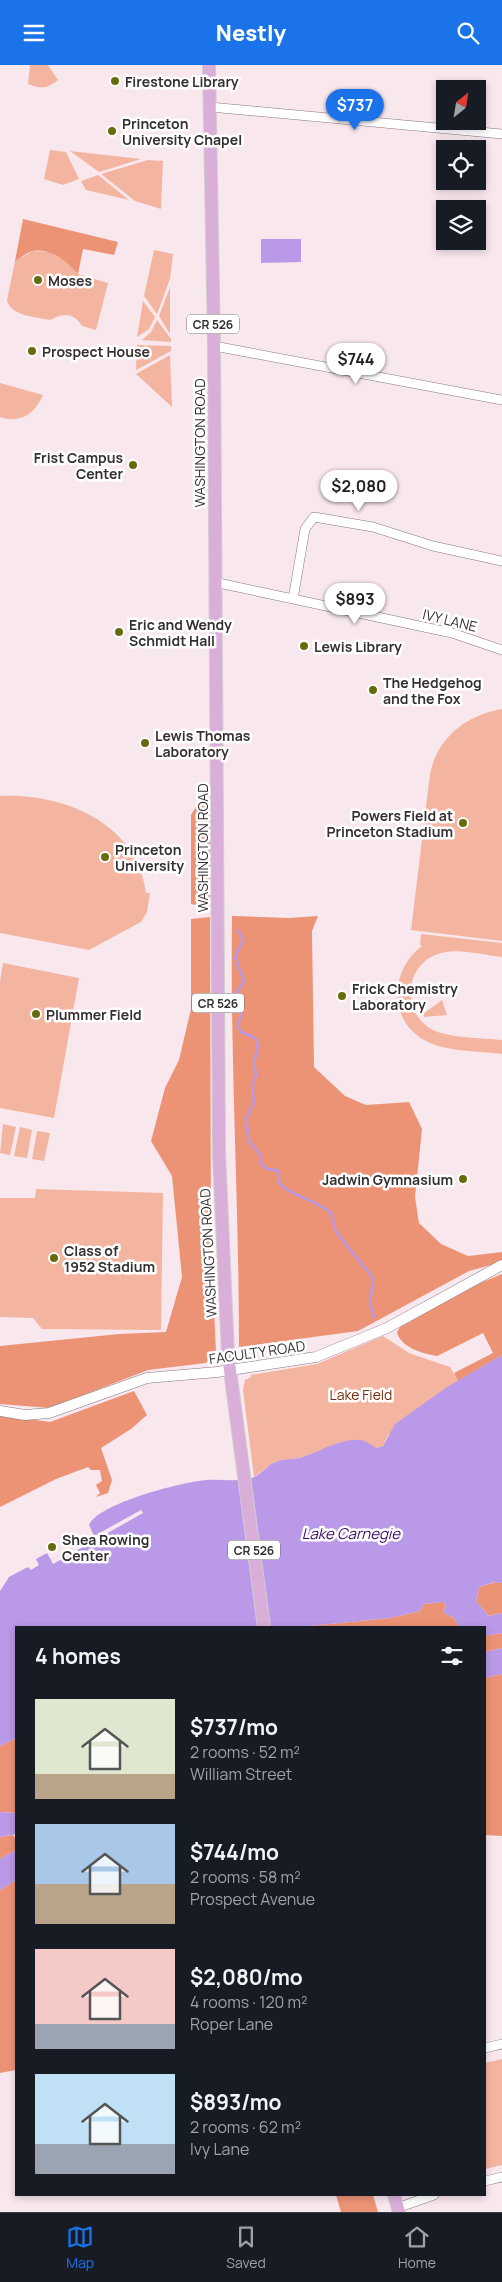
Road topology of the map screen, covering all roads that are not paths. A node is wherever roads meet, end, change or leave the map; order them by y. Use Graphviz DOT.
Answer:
graph roads {
  1 [pos="209,65"];
  2 [pos="210,107"];
  3 [pos="502,134"];
  4 [pos="214,346"];
  5 [pos="502,400"];
  6 [pos="502,561"];
  7 [pos="214,582"];
  8 [pos="293,599"];
  9 [pos="502,650"];
  10 [pos="502,1265"];
  11 [pos="230,1370"];
  12 [pos="0,1411"];
  13 [pos="264,1626"];
  14 [pos="502,2044"];
  15 [pos="486,2048"];
  16 [pos="502,2177"];
  17 [pos="486,2181"];
  18 [pos="394,2196"];
  19 [pos="432,2196"];
  20 [pos="398,2210"];
  1 -- 2 [label="main road, WASHINGTON ROAD / CR 526"];
  2 -- 3 [label="street"];
  2 -- 4 [label="main road, WASHINGTON ROAD / CR 526"];
  4 -- 5 [label="street"];
  4 -- 7 [label="main road, WASHINGTON ROAD / CR 526"];
  6 -- 8 [label="street"];
  7 -- 8 [label="street, IVY LANE"];
  7 -- 11 [label="main road, WASHINGTON ROAD / CR 526"];
  8 -- 9 [label="street, IVY LANE"];
  10 -- 11 [label="street, FACULTY ROAD"];
  11 -- 12 [label="street, FACULTY ROAD"];
  11 -- 13 [label="main road, WASHINGTON ROAD / CR 526"];
  14 -- 15 [label="street"];
  16 -- 17 [label="street"];
  18 -- 20 [label="main road"];
  19 -- 20 [label="street"];
}
